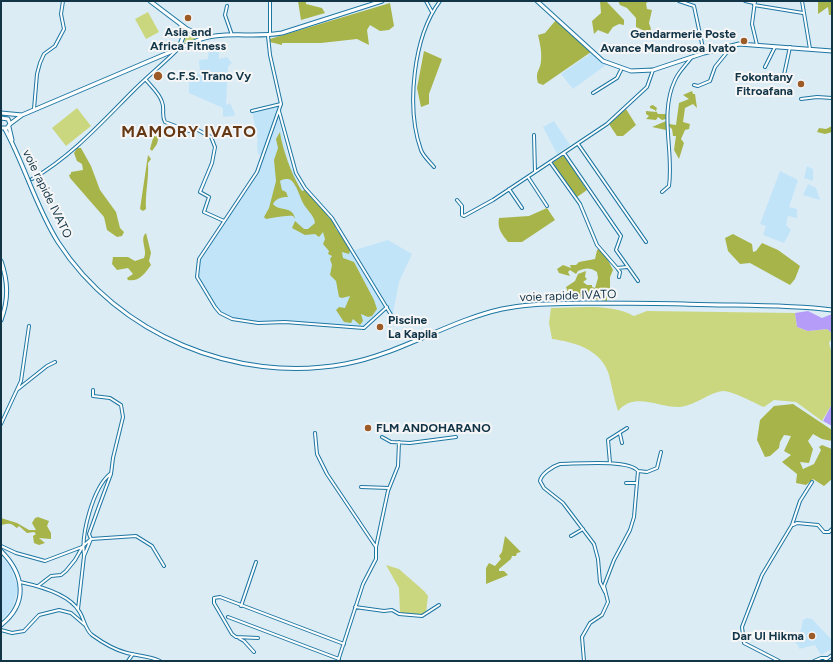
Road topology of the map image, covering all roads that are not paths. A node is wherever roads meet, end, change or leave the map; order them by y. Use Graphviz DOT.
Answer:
graph roads {
  1 [pos="63,1"];
  2 [pos="150,1"];
  3 [pos="270,1"];
  4 [pos="382,1"];
  5 [pos="426,1"];
  6 [pos="440,1"];
  7 [pos="537,1"];
  8 [pos="679,1"];
  9 [pos="745,1"];
  10 [pos="802,1"];
  11 [pos="754,3"];
  12 [pos="228,6"];
  13 [pos="432,12"];
  14 [pos="803,13"];
  15 [pos="181,25"];
  16 [pos="232,36"];
  17 [pos="269,36"];
  18 [pos="208,37"];
  19 [pos="732,45"];
  20 [pos="757,45"];
  21 [pos="776,46"];
  22 [pos="790,47"];
  23 [pos="178,48"];
  24 [pos="810,49"];
  25 [pos="832,51"];
  26 [pos="704,53"];
  27 [pos="691,57"];
  28 [pos="765,67"];
  29 [pos="621,70"];
  30 [pos="653,70"];
  31 [pos="784,75"];
  32 [pos="146,80"];
  33 [pos="694,86"];
  34 [pos="593,93"];
  35 [pos="832,98"];
  36 [pos="801,99"];
  37 [pos="281,104"];
  38 [pos="34,111"];
  39 [pos="252,111"];
  40 [pos="279,111"];
  41 [pos="22,115"];
  42 [pos="3,116"];
  43 [pos="10,125"];
  44 [pos="194,128"];
  45 [pos="3,129"];
  46 [pos="189,131"];
  47 [pos="534,135"];
  48 [pos="13,144"];
  49 [pos="578,144"];
  50 [pos="564,153"];
  51 [pos="550,162"];
  52 [pos="434,167"];
  53 [pos="534,172"];
  54 [pos="528,177"];
  55 [pos="32,179"];
  56 [pos="509,190"];
  57 [pos="662,192"];
  58 [pos="457,200"];
  59 [pos="547,206"];
  60 [pos="522,208"];
  61 [pos="224,221"];
  62 [pos="646,242"];
  63 [pos="1,260"];
  64 [pos="627,266"];
  65 [pos="617,268"];
  66 [pos="619,277"];
  67 [pos="638,281"];
  68 [pos="387,307"];
  69 [pos="832,310"];
  70 [pos="393,318"];
  71 [pos="1,320"];
  72 [pos="29,326"];
  73 [pos="54,362"];
  74 [pos="17,390"];
  75 [pos="93,390"];
  76 [pos="1,424"];
  77 [pos="627,428"];
  78 [pos="314,433"];
  79 [pos="620,434"];
  80 [pos="382,436"];
  81 [pos="456,437"];
  82 [pos="399,442"];
  83 [pos="622,443"];
  84 [pos="661,452"];
  85 [pos="610,463"];
  86 [pos="638,471"];
  87 [pos="111,474"];
  88 [pos="812,482"];
  89 [pos="626,483"];
  90 [pos="637,483"];
  91 [pos="361,487"];
  92 [pos="389,488"];
  93 [pos="792,525"];
  94 [pos="583,529"];
  95 [pos="832,529"];
  96 [pos="571,536"];
  97 [pos="91,539"];
  98 [pos="1,546"];
  99 [pos="83,546"];
  100 [pos="376,547"];
  101 [pos="1,551"];
  102 [pos="84,556"];
  103 [pos="256,562"];
  104 [pos="164,566"];
  105 [pos="20,582"];
  106 [pos="38,586"];
  107 [pos="605,592"];
  108 [pos="241,606"];
  109 [pos="439,606"];
  110 [pos="355,607"];
  111 [pos="78,609"];
  112 [pos="228,617"];
  113 [pos="1,625"];
  114 [pos="86,625"];
  115 [pos="1,630"];
  116 [pos="236,637"];
  117 [pos="258,638"];
  118 [pos="344,644"];
  119 [pos="254,652"];
  120 [pos="133,654"];
  121 [pos="832,655"];
  122 [pos="828,658"];
  123 [pos="338,660"];
  124 [pos="128,661"];
  125 [pos="160,661"];
  126 [pos="584,661"];
  127 [pos="780,661"];
  128 [pos="814,661"];
  129 [pos="824,661"];
  1 -- 38 [label="street"];
  2 -- 15 [label="main road"];
  3 -- 17 [label="street"];
  4 -- 17 [label="main road"];
  5 -- 13 [label="street"];
  6 -- 13 [label="street"];
  7 -- 29 [label="main road"];
  8 -- 26 [label="street"];
  9 -- 11 [label="street"];
  10 -- 14 [label="street"];
  11 -- 14 [label="street"];
  11 -- 20 [label="street"];
  12 -- 16 [label="street"];
  13 -- 52 [label="street"];
  14 -- 24 [label="street"];
  15 -- 18 [label="main road"];
  15 -- 23 [label="main road"];
  16 -- 17 [label="main road"];
  16 -- 18 [label="main road"];
  17 -- 37 [label="street"];
  18 -- 23 [label="main road"];
  19 -- 20 [label="main road"];
  19 -- 26 [label="main road"];
  19 -- 33 [label="street"];
  20 -- 21 [label="main road"];
  21 -- 22 [label="main road"];
  21 -- 28 [label="street"];
  22 -- 24 [label="main road"];
  22 -- 31 [label="street"];
  23 -- 32 [label="street"];
  23 -- 38 [label="main road"];
  24 -- 25 [label="main road"];
  26 -- 27 [label="main road"];
  27 -- 30 [label="main road"];
  27 -- 57 [label="street"];
  29 -- 30 [label="main road"];
  29 -- 34 [label="street"];
  30 -- 49 [label="street"];
  32 -- 46 [label="street"];
  32 -- 55 [label="street"];
  35 -- 36 [label="street"];
  37 -- 39 [label="street"];
  37 -- 40 [label="street"];
  38 -- 41 [label="main road"];
  40 -- 61 [label="street"];
  40 -- 68 [label="street"];
  41 -- 42 [label="main road"];
  41 -- 42 [label="main road"];
  41 -- 43 [label="main road"];
  42 -- 43 [label="main road"];
  43 -- 45 [label="main road"];
  43 -- 48 [label="main road"];
  44 -- 61 [label="street"];
  45 -- 48 [label="main road"];
  47 -- 53 [label="street"];
  48 -- 69 [label="main road, voie rapide IVATO"];
  49 -- 50 [label="street"];
  49 -- 62 [label="street"];
  50 -- 51 [label="street"];
  50 -- 64 [label="street"];
  51 -- 53 [label="street"];
  51 -- 65 [label="street"];
  53 -- 54 [label="street"];
  54 -- 56 [label="street"];
  54 -- 59 [label="street"];
  56 -- 58 [label="street"];
  56 -- 60 [label="street"];
  61 -- 68 [label="street"];
  63 -- 71 [label="main road"];
  64 -- 65 [label="street"];
  64 -- 67 [label="street"];
  65 -- 66 [label="street"];
  68 -- 70 [label="street"];
  72 -- 74 [label="street"];
  73 -- 74 [label="street"];
  74 -- 76 [label="street"];
  75 -- 87 [label="street"];
  77 -- 79 [label="street"];
  78 -- 100 [label="street"];
  79 -- 83 [label="street"];
  79 -- 85 [label="street"];
  80 -- 82 [label="street"];
  81 -- 82 [label="street"];
  82 -- 92 [label="street"];
  84 -- 86 [label="street"];
  85 -- 86 [label="street"];
  85 -- 94 [label="street"];
  86 -- 90 [label="street"];
  87 -- 97 [label="street"];
  87 -- 99 [label="street"];
  88 -- 93 [label="street"];
  89 -- 90 [label="street"];
  90 -- 107 [label="street"];
  91 -- 92 [label="street"];
  92 -- 100 [label="street"];
  93 -- 95 [label="street"];
  93 -- 127 [label="street"];
  94 -- 96 [label="street"];
  94 -- 107 [label="street"];
  97 -- 99 [label="street"];
  97 -- 102 [label="street"];
  97 -- 104 [label="street"];
  98 -- 99 [label="street"];
  99 -- 102 [label="street"];
  99 -- 106 [label="street"];
  100 -- 110 [label="street"];
  101 -- 105 [label="main road"];
  102 -- 111 [label="street"];
  103 -- 108 [label="street"];
  105 -- 106 [label="street"];
  105 -- 113 [label="main road"];
  106 -- 111 [label="street"];
  107 -- 126 [label="street"];
  108 -- 116 [label="street"];
  108 -- 118 [label="street"];
  109 -- 110 [label="street"];
  110 -- 118 [label="street"];
  111 -- 114 [label="street"];
  112 -- 123 [label="street"];
  114 -- 115 [label="street"];
  114 -- 120 [label="street"];
  116 -- 117 [label="street"];
  116 -- 119 [label="street"];
  118 -- 123 [label="street"];
  120 -- 124 [label="street"];
  120 -- 125 [label="street"];
  121 -- 122 [label="street"];
  122 -- 128 [label="street"];
  122 -- 129 [label="street"];
}
